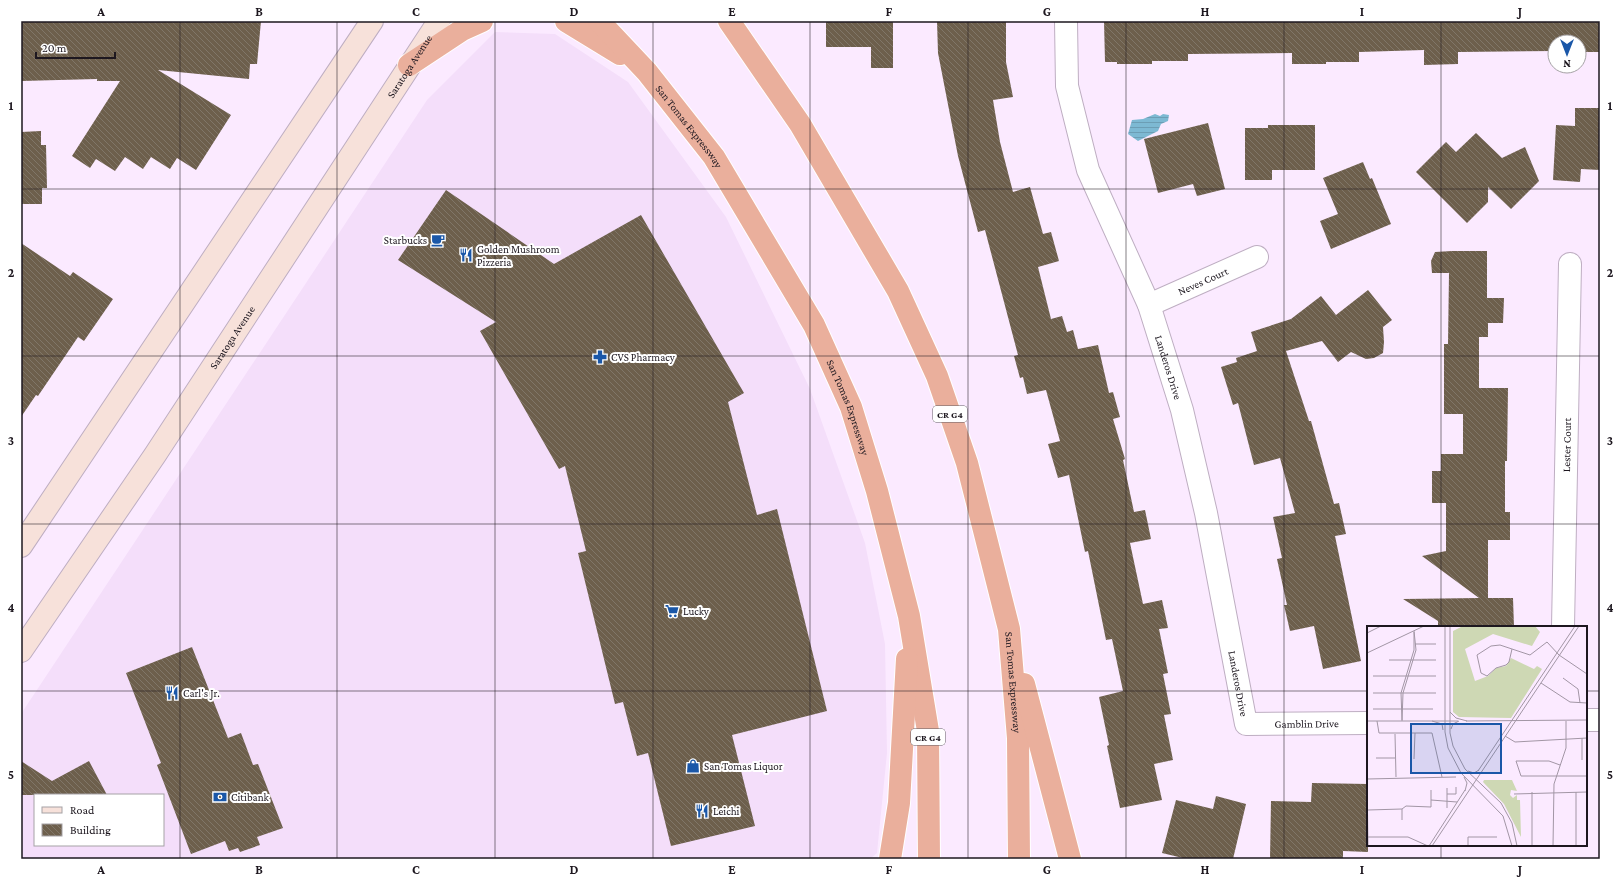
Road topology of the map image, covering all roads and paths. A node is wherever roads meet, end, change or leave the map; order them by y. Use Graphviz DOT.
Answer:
graph roads {
  1 [pos="372,21"];
  2 [pos="439,21"];
  3 [pos="482,21"];
  4 [pos="566,21"];
  5 [pos="599,21"];
  6 [pos="729,21"];
  7 [pos="1066,21"];
  8 [pos="409,65"];
  9 [pos="647,72"];
  10 [pos="1257,258"];
  11 [pos="1570,264"];
  12 [pos="1149,304"];
  13 [pos="21,546"];
  14 [pos="909,616"];
  15 [pos="1563,626"];
  16 [pos="1009,629"];
  17 [pos="21,651"];
  18 [pos="1587,720"];
  19 [pos="1600,720"];
  20 [pos="1367,723"];
  21 [pos="1246,724"];
  22 [pos="890,859"];
  23 [pos="929,859"];
  24 [pos="1019,859"];
  25 [pos="1070,859"];
  1 -- 13 [label="main road"];
  2 -- 8 [label="main road, Saratoga Avenue"];
  3 -- 8 [label="highway"];
  4 -- 9 [label="highway"];
  5 -- 9 [label="highway, San Tomas Expressway / CR G4"];
  6 -- 16 [label="highway, San Tomas Expressway / CR G4"];
  7 -- 12 [label="street, Landeros Drive"];
  8 -- 17 [label="main road, Saratoga Avenue"];
  9 -- 14 [label="highway, San Tomas Expressway / CR G4"];
  10 -- 12 [label="street, Neves Court"];
  11 -- 15 [label="street, Lester Court"];
  12 -- 21 [label="street, Landeros Drive"];
  14 -- 22 [label="highway"];
  14 -- 23 [label="highway, San Tomas Expressway / CR G4"];
  16 -- 24 [label="highway, San Tomas Expressway / CR G4"];
  16 -- 25 [label="highway"];
  18 -- 19 [label="street"];
  20 -- 21 [label="street, Gamblin Drive"];
}
